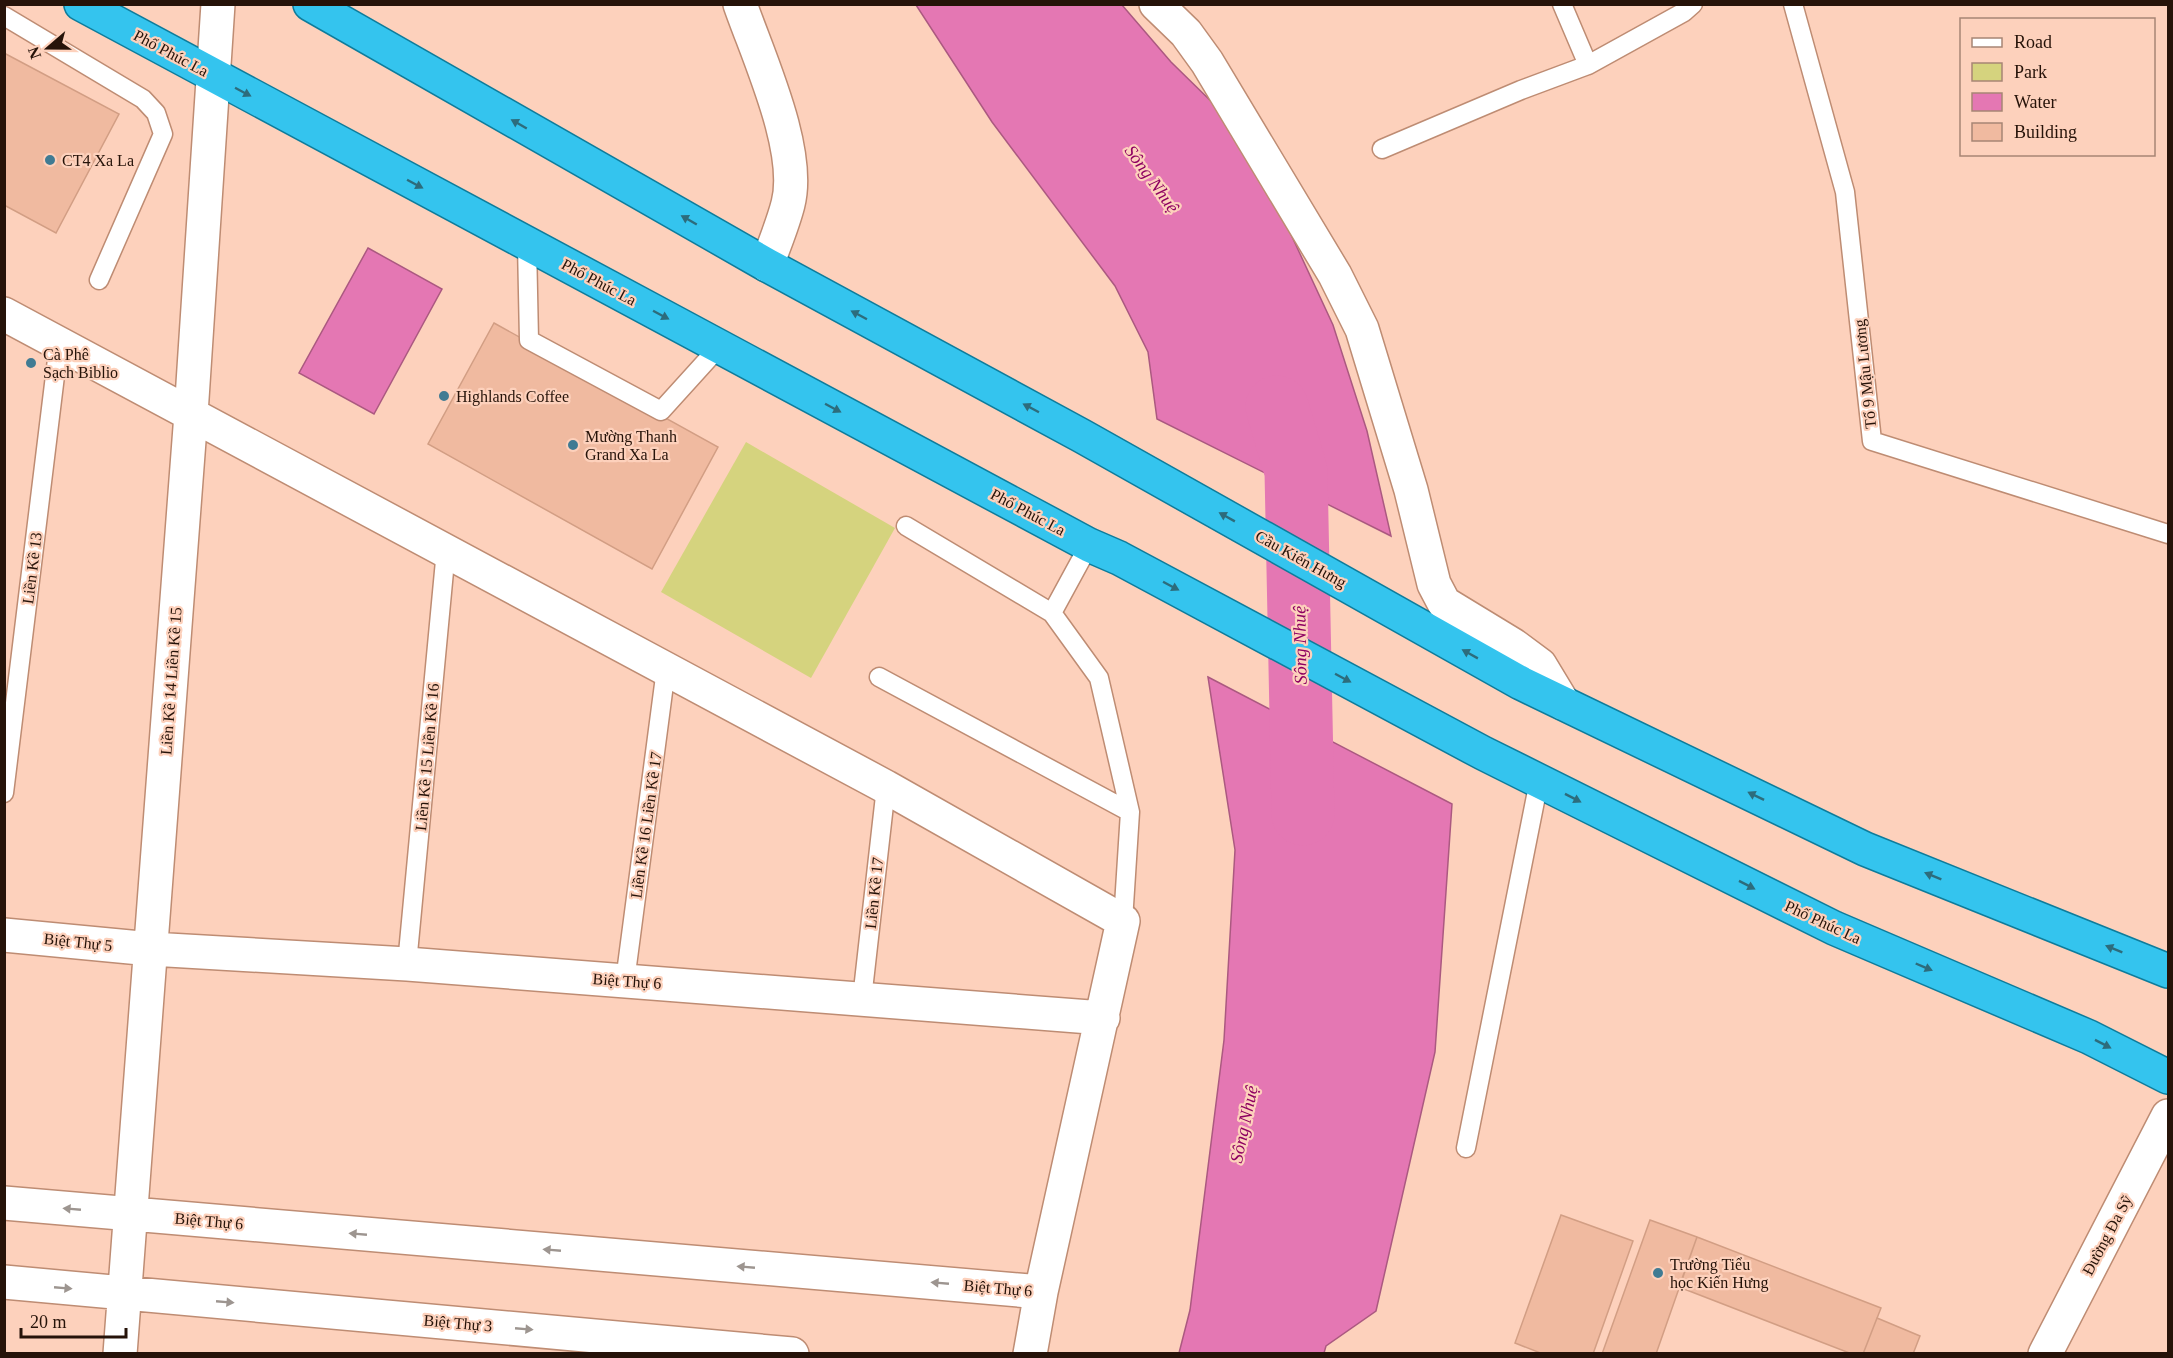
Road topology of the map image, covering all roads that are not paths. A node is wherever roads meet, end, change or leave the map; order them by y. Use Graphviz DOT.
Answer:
graph roads {
  1 [pos="81,4"];
  2 [pos="218,4"];
  3 [pos="310,4"];
  4 [pos="740,4"];
  5 [pos="1156,4"];
  6 [pos="1562,4"];
  7 [pos="1693,4"];
  8 [pos="1793,4"];
  9 [pos="4,16"];
  10 [pos="1588,65"];
  11 [pos="213,75"];
  12 [pos="1382,149"];
  13 [pos="527,244"];
  14 [pos="766,265"];
  15 [pos="99,280"];
  16 [pos="4,314"];
  17 [pos="59,343"];
  18 [pos="719,346"];
  19 [pos="191,414"];
  20 [pos="906,526"];
  21 [pos="2169,534"];
  22 [pos="1089,545"];
  23 [pos="446,550"];
  24 [pos="1052,613"];
  25 [pos="666,669"];
  26 [pos="879,677"];
  27 [pos="1563,703"];
  28 [pos="1539,781"];
  29 [pos="886,787"];
  30 [pos="4,793"];
  31 [pos="1130,812"];
  32 [pos="1123,921"];
  33 [pos="4,935"];
  34 [pos="151,949"];
  35 [pos="407,964"];
  36 [pos="2169,971"];
  37 [pos="625,981"];
  38 [pos="862,999"];
  39 [pos="1103,1018"];
  40 [pos="2169,1077"];
  41 [pos="2169,1116"];
  42 [pos="1466,1148"];
  43 [pos="4,1203"];
  44 [pos="131,1214"];
  45 [pos="4,1282"];
  46 [pos="1041,1292"];
  47 [pos="125,1293"];
  48 [pos="120,1353"];
  49 [pos="792,1353"];
  50 [pos="1030,1353"];
  51 [pos="2045,1353"];
  1 -- 11 [label="highway, Phố Phúc La"];
  2 -- 11 [label="street, Liền Kề 14 Liền Kề 15"];
  14 -- 3 [label="highway, one-way"];
  4 -- 14 [label="street"];
  5 -- 27 [label="street"];
  6 -- 10 [label="lane"];
  7 -- 10 [label="lane"];
  8 -- 21 [label="lane, Tổ 9 Mậu Lương"];
  9 -- 15 [label="lane"];
  10 -- 12 [label="lane"];
  11 -- 13 [label="highway, Phố Phúc La, one-way"];
  11 -- 19 [label="street, Liền Kề 14 Liền Kề 15"];
  13 -- 18 [label="highway, Phố Phúc La, one-way"];
  13 -- 18 [label="lane"];
  27 -- 14 [label="highway, Cầu Kiến Hưng, one-way"];
  16 -- 17 [label="street"];
  17 -- 19 [label="street"];
  17 -- 30 [label="lane, Liền Kề 13"];
  18 -- 22 [label="highway, Phố Phúc La, one-way"];
  19 -- 23 [label="street"];
  19 -- 34 [label="street, Liền Kề 14 Liền Kề 15"];
  20 -- 24 [label="lane"];
  22 -- 24 [label="lane"];
  22 -- 28 [label="highway, Phố Phúc La, one-way"];
  23 -- 25 [label="street"];
  23 -- 35 [label="lane, Liền Kề 15 Liền Kề 16"];
  24 -- 31 [label="lane"];
  25 -- 29 [label="street"];
  25 -- 37 [label="lane, Liền Kề 16 Liền Kề 17"];
  26 -- 31 [label="lane"];
  36 -- 27 [label="highway, one-way"];
  28 -- 40 [label="highway, Phố Phúc La, one-way"];
  28 -- 42 [label="lane"];
  29 -- 32 [label="street"];
  29 -- 38 [label="lane, Liền Kề 17"];
  31 -- 32 [label="lane"];
  32 -- 39 [label="street"];
  33 -- 34 [label="street, Biệt Thự 5"];
  34 -- 35 [label="street, Biệt Thự 6"];
  34 -- 44 [label="street, Liền Kề 14 Liền Kề 15"];
  35 -- 37 [label="street, Biệt Thự 6"];
  37 -- 38 [label="street, Biệt Thự 6"];
  38 -- 39 [label="street, Biệt Thự 6"];
  39 -- 46 [label="street"];
  41 -- 51 [label="street, Đường Đa Sỹ"];
  44 -- 43 [label="street, one-way"];
  46 -- 44 [label="street, Biệt Thự 6, one-way"];
  44 -- 47 [label="street, Liền Kề 14 Liền Kề 15"];
  45 -- 47 [label="street, Biệt Thự 3, one-way"];
  46 -- 50 [label="street"];
  47 -- 48 [label="street, Liền Kề 14 Liền Kề 15"];
  47 -- 49 [label="street, Biệt Thự 3, one-way"];
}
